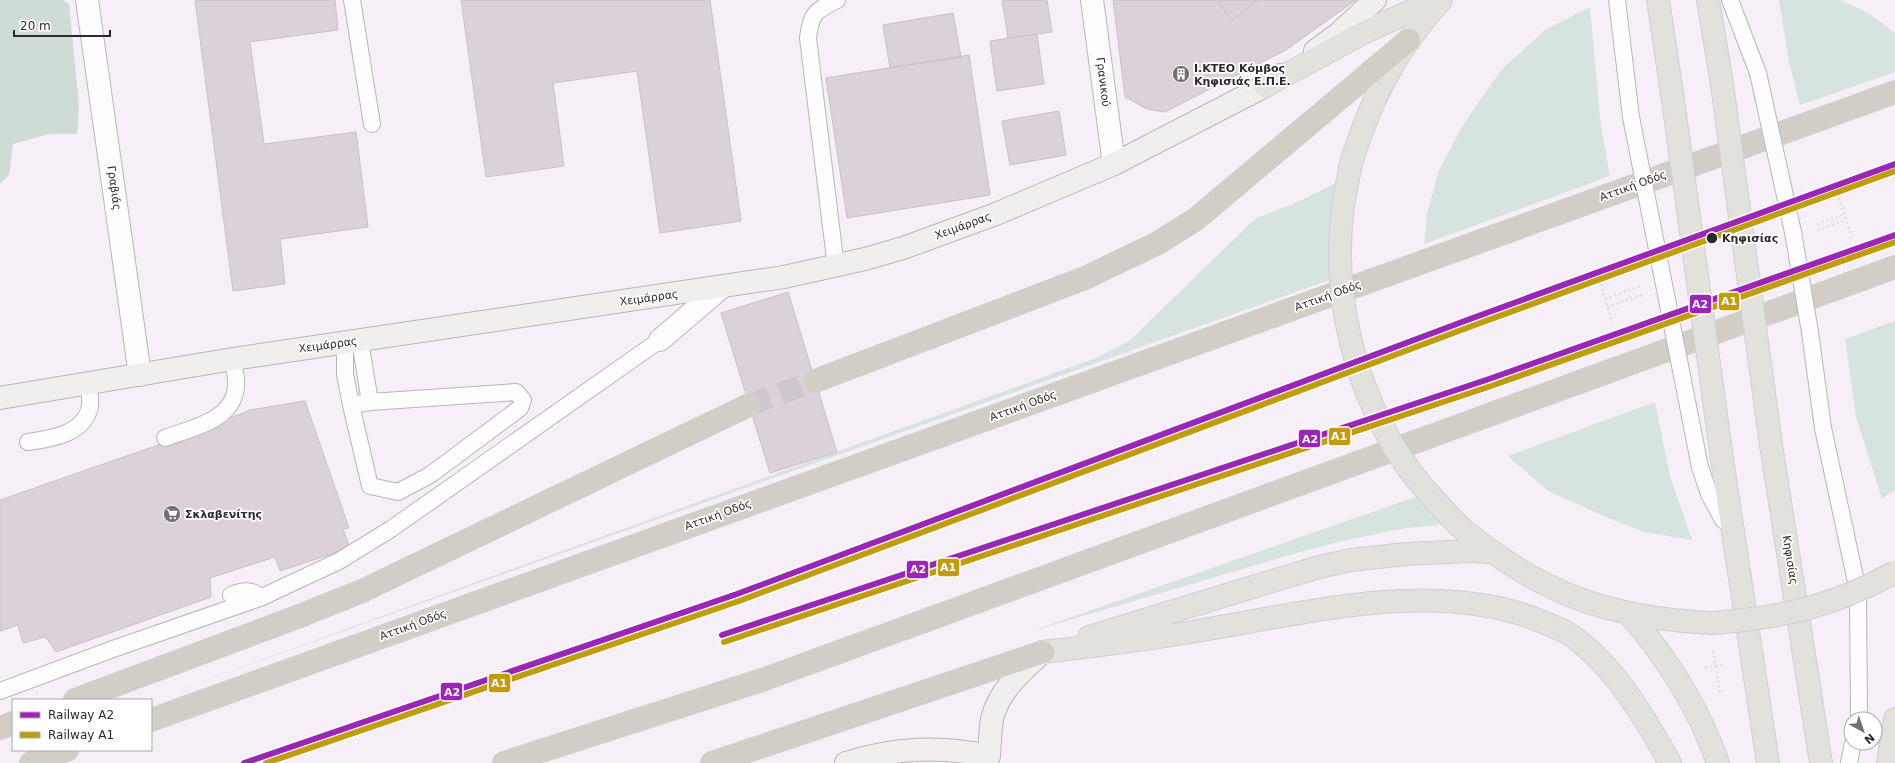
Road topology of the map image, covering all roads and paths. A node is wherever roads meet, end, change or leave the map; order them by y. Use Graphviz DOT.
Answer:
graph roads {
  1 [pos="87,0"];
  2 [pos="352,0"];
  3 [pos="837,0"];
  4 [pos="1092,0"];
  5 [pos="1374,0"];
  6 [pos="1435,0"];
  7 [pos="1441,0"];
  8 [pos="1617,0"];
  9 [pos="1658,0"];
  10 [pos="1708,0"];
  11 [pos="1730,0"];
  12 [pos="1409,40"];
  13 [pos="1265,86"];
  14 [pos="1895,92"];
  15 [pos="372,124"];
  16 [pos="1114,164"];
  17 [pos="1839,198"];
  18 [pos="1844,214"];
  19 [pos="1840,216"];
  20 [pos="1846,220"];
  21 [pos="1819,230"];
  22 [pos="1852,238"];
  23 [pos="836,267"];
  24 [pos="1895,267"];
  25 [pos="1601,284"];
  26 [pos="1665,286"];
  27 [pos="722,287"];
  28 [pos="1636,288"];
  29 [pos="1605,299"];
  30 [pos="1609,306"];
  31 [pos="1612,323"];
  32 [pos="660,340"];
  33 [pos="352,342"];
  34 [pos="233,359"];
  35 [pos="140,375"];
  36 [pos="815,380"];
  37 [pos="88,384"];
  38 [pos="0,398"];
  39 [pos="370,402"];
  40 [pos="351,405"];
  41 [pos="749,405"];
  42 [pos="165,438"];
  43 [pos="28,442"];
  44 [pos="1733,525"];
  45 [pos="1491,552"];
  46 [pos="1895,572"];
  47 [pos="231,595"];
  48 [pos="260,598"];
  49 [pos="1629,614"];
  50 [pos="1712,645"];
  51 [pos="1043,652"];
  52 [pos="0,691"];
  53 [pos="1720,696"];
  54 [pos="78,699"];
  55 [pos="1859,711"];
  56 [pos="1895,718"];
  57 [pos="152,720"];
  58 [pos="12,723"];
  59 [pos="0,728"];
  60 [pos="64,751"];
  61 [pos="1851,751"];
  62 [pos="989,760"];
  63 [pos="31,763"];
  64 [pos="504,763"];
  65 [pos="712,763"];
  66 [pos="846,763"];
  67 [pos="1670,763"];
  68 [pos="1718,763"];
  69 [pos="1768,763"];
  70 [pos="1821,763"];
  71 [pos="1849,763"];
  72 [pos="1888,763"];
  1 -- 35 [label="street, Γραβιάς"];
  2 -- 15 [label="lane"];
  3 -- 23 [label="lane"];
  4 -- 16 [label="street, Γρανικού"];
  5 -- 13 [label="street, Χειμάρρας"];
  6 -- 13 [label="main road"];
  7 -- 12 [label="main road"];
  8 -- 26 [label="lane, bridge"];
  9 -- 44 [label="main road, bridge"];
  10 -- 70 [label="main road, Κηφισίας, bridge"];
  11 -- 55 [label="lane, bridge"];
  12 -- 36 [label="highway"];
  12 -- 45 [label="main road, bridge"];
  13 -- 16 [label="street, Χειμάρρας"];
  14 -- 57 [label="highway, Αττική Οδός"];
  16 -- 23 [label="street, Χειμάρρας"];
  17 -- 18 [label="path"];
  18 -- 19 [label="path"];
  18 -- 20 [label="path"];
  20 -- 21 [label="path"];
  20 -- 22 [label="path"];
  23 -- 27 [label="street, Χειμάρρας"];
  24 -- 64 [label="highway"];
  25 -- 29 [label="path"];
  26 -- 30 [label="path"];
  26 -- 44 [label="lane, bridge"];
  27 -- 32 [label="street"];
  27 -- 33 [label="street, Χειμάρρας"];
  28 -- 29 [label="path"];
  29 -- 30 [label="path"];
  30 -- 31 [label="path"];
  32 -- 48 [label="lane"];
  33 -- 34 [label="street, Χειμάρρας"];
  33 -- 39 [label="lane"];
  33 -- 40 [label="lane"];
  34 -- 35 [label="street, Χειμάρρας"];
  34 -- 42 [label="lane"];
  35 -- 37 [label="street, Χειμάρρας"];
  37 -- 38 [label="street, Χειμάρρας"];
  37 -- 43 [label="lane"];
  39 -- 40 [label="lane"];
  39 -- 40 [label="lane"];
  41 -- 54 [label="highway"];
  44 -- 69 [label="main road"];
  45 -- 49 [label="main road"];
  45 -- 51 [label="main road"];
  46 -- 49 [label="main road, bridge"];
  47 -- 48 [label="lane"];
  48 -- 52 [label="lane"];
  49 -- 68 [label="main road"];
  50 -- 53 [label="path"];
  51 -- 62 [label="street"];
  51 -- 65 [label="highway"];
  51 -- 67 [label="main road"];
  56 -- 72 [label="main road"];
  58 -- 59 [label="highway"];
  60 -- 63 [label="highway"];
  61 -- 71 [label="lane"];
  62 -- 66 [label="street"];
}
